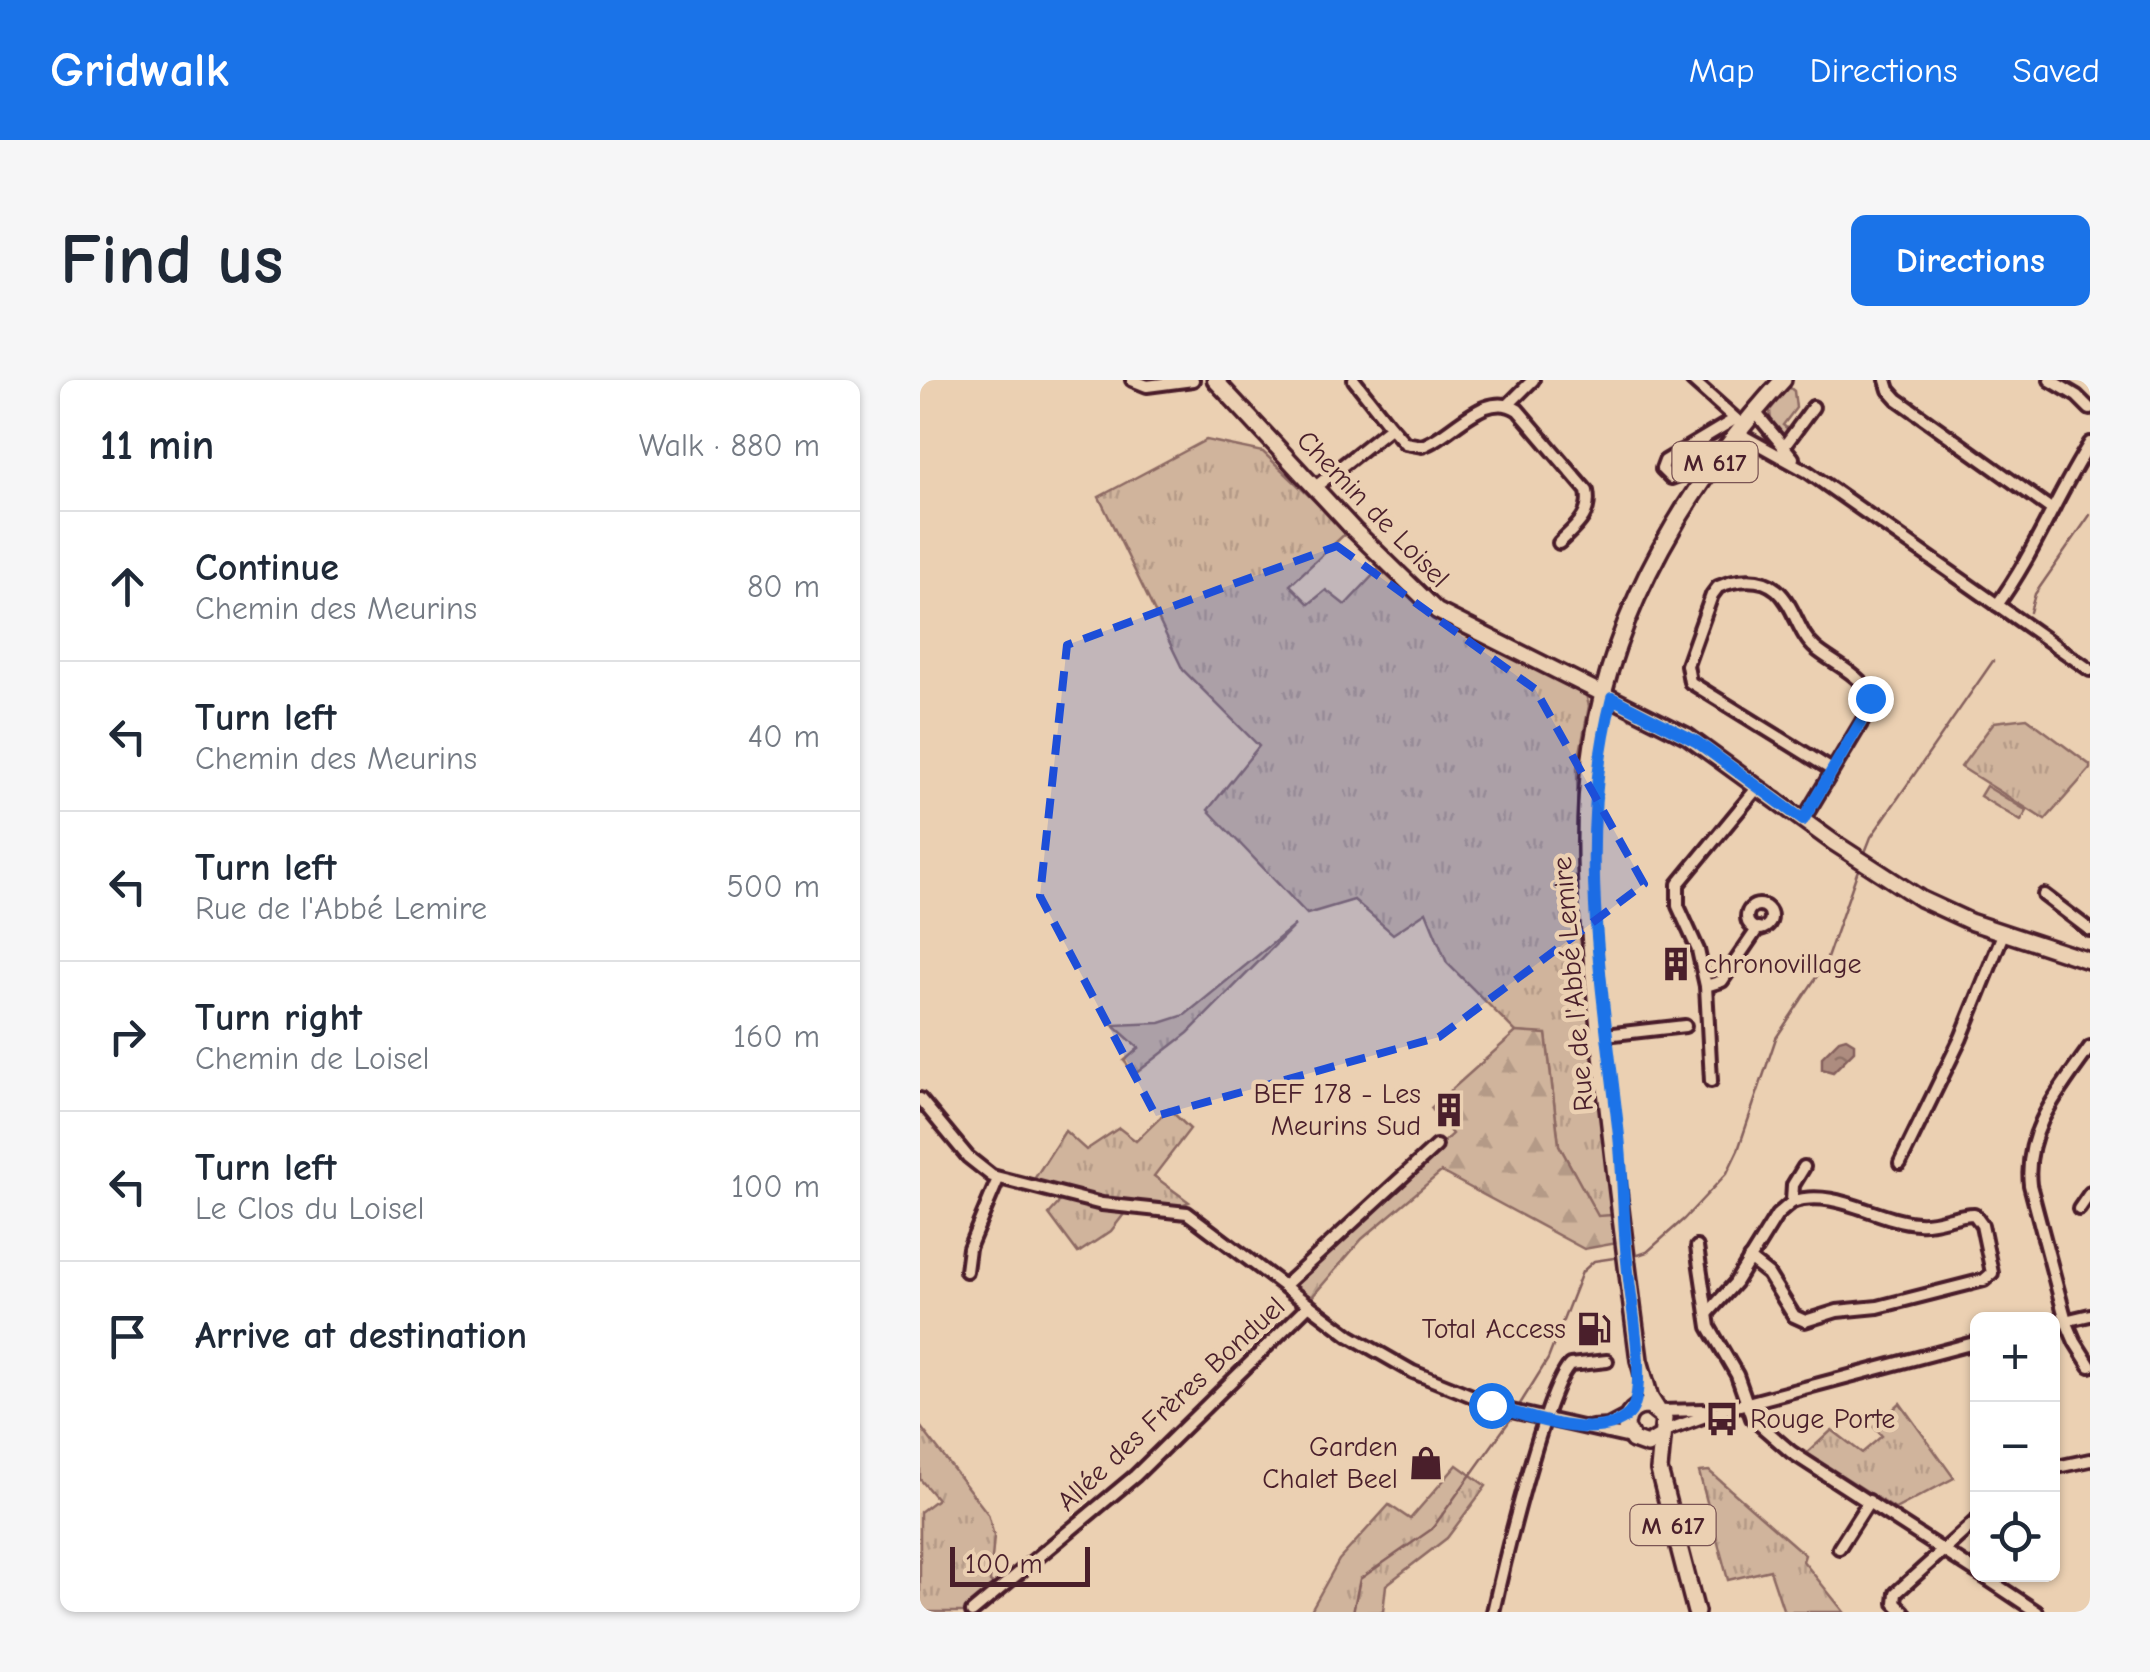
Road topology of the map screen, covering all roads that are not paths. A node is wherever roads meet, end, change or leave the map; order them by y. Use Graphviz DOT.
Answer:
graph roads {
  1 [pos="1132,380"];
  2 [pos="1194,380"];
  3 [pos="1214,380"];
  4 [pos="1354,380"];
  5 [pos="1533,380"];
  6 [pos="1692,380"];
  7 [pos="1783,380"];
  8 [pos="1886,380"];
  9 [pos="2050,380"];
  10 [pos="1509,404"];
  11 [pos="1813,407"];
  12 [pos="2090,408"];
  13 [pos="1755,412"];
  14 [pos="1739,426"];
  15 [pos="1391,427"];
  16 [pos="1706,438"];
  17 [pos="2090,443"];
  18 [pos="1784,448"];
  19 [pos="1808,472"];
  20 [pos="1314,488"];
  21 [pos="2051,510"];
  22 [pos="1558,543"];
  23 [pos="1997,605"];
  24 [pos="2090,670"];
  25 [pos="1608,696"];
  26 [pos="1832,770"];
  27 [pos="1758,787"];
  28 [pos="1803,820"];
  29 [pos="2044,895"];
  30 [pos="1758,928"];
  31 [pos="2090,930"];
  32 [pos="2003,934"];
  33 [pos="2090,961"];
  34 [pos="1706,986"];
  35 [pos="1685,1026"];
  36 [pos="1598,1036"];
  37 [pos="2090,1047"];
  38 [pos="1711,1081"];
  39 [pos="920,1099"];
  40 [pos="1436,1146"];
  41 [pos="1900,1163"];
  42 [pos="1804,1166"];
  43 [pos="998,1179"];
  44 [pos="2090,1194"];
  45 [pos="1792,1202"];
  46 [pos="2079,1209"];
  47 [pos="1697,1247"];
  48 [pos="1749,1259"];
  49 [pos="966,1270"];
  50 [pos="1285,1285"];
  51 [pos="1309,1305"];
  52 [pos="1708,1313"];
  53 [pos="2090,1315"];
  54 [pos="2066,1320"];
  55 [pos="2060,1322"];
  56 [pos="1970,1344"];
  57 [pos="1607,1360"];
  58 [pos="1639,1360"];
  59 [pos="2090,1366"];
  60 [pos="1745,1404"];
  61 [pos="1725,1408"];
  62 [pos="1658,1410"];
  63 [pos="1631,1413"];
  64 [pos="1546,1420"];
  65 [pos="1579,1428"];
  66 [pos="1663,1434"];
  67 [pos="1635,1441"];
  68 [pos="2090,1460"];
  69 [pos="2060,1466"];
  70 [pos="1869,1501"];
  71 [pos="1970,1526"];
  72 [pos="1839,1548"];
  73 [pos="1943,1550"];
  74 [pos="1970,1569"];
  75 [pos="1990,1582"];
  76 [pos="972,1612"];
  77 [pos="1494,1612"];
  78 [pos="1686,1612"];
  79 [pos="1696,1612"];
  80 [pos="1904,1612"];
  81 [pos="2036,1612"];
  1 -- 2 [label="street"];
  3 -- 20 [label="street, Chemin de Loisel"];
  4 -- 15 [label="street"];
  5 -- 10 [label="street"];
  6 -- 14 [label="street"];
  7 -- 13 [label="main road, Rue de l'Abbé Lemire / M 617"];
  8 -- 21 [label="street"];
  9 -- 12 [label="street"];
  10 -- 15 [label="street"];
  10 -- 22 [label="street"];
  11 -- 18 [label="street"];
  13 -- 14 [label="main road, Rue de l'Abbé Lemire / M 617"];
  13 -- 18 [label="street"];
  14 -- 16 [label="street"];
  14 -- 19 [label="street"];
  14 -- 25 [label="main road, Rue de l'Abbé Lemire / M 617"];
  15 -- 20 [label="street"];
  17 -- 21 [label="street"];
  18 -- 19 [label="street"];
  19 -- 23 [label="street"];
  20 -- 25 [label="street, Chemin de Loisel"];
  21 -- 23 [label="street"];
  23 -- 24 [label="street"];
  25 -- 27 [label="street, Chemin de Loisel"];
  25 -- 36 [label="main road, Rue de l'Abbé Lemire / M 617"];
  26 -- 26 [label="street"];
  26 -- 28 [label="street"];
  27 -- 28 [label="street, Chemin de Loisel"];
  27 -- 34 [label="street"];
  28 -- 32 [label="street, Chemin de Loisel"];
  29 -- 31 [label="street"];
  30 -- 34 [label="street"];
  32 -- 33 [label="street, Chemin de Loisel"];
  32 -- 41 [label="street"];
  34 -- 38 [label="street"];
  35 -- 36 [label="street"];
  36 -- 58 [label="main road, Rue de l'Abbé Lemire / M 617"];
  37 -- 54 [label="street"];
  39 -- 43 [label="street"];
  40 -- 50 [label="street"];
  42 -- 45 [label="street"];
  43 -- 49 [label="street"];
  43 -- 50 [label="street"];
  44 -- 46 [label="street"];
  45 -- 48 [label="street"];
  45 -- 48 [label="street"];
  47 -- 52 [label="street"];
  48 -- 52 [label="street"];
  50 -- 51 [label="street"];
  51 -- 64 [label="street"];
  51 -- 76 [label="street, Allée des Frères Bonduel"];
  52 -- 60 [label="street"];
  53 -- 54 [label="street"];
  54 -- 55 [label="street"];
  54 -- 59 [label="street"];
  56 -- 60 [label="street"];
  57 -- 64 [label="street"];
  58 -- 62 [label="main road, Rue de l'Abbé Lemire / M 617"];
  58 -- 63 [label="main road, Rue de l'Abbé Lemire / M 617"];
  60 -- 61 [label="street"];
  60 -- 70 [label="street"];
  61 -- 62 [label="street"];
  61 -- 66 [label="street"];
  62 -- 63 [label="main road"];
  62 -- 66 [label="main road, Rue de l'Abbé Lemire"];
  63 -- 65 [label="street"];
  63 -- 67 [label="main road, Rue de l'Abbé Lemire"];
  64 -- 65 [label="street"];
  64 -- 77 [label="street"];
  65 -- 67 [label="street"];
  66 -- 67 [label="main road"];
  66 -- 79 [label="main road, Rue de l'Abbé Lemire / M 617"];
  67 -- 78 [label="main road, Rue de l'Abbé Lemire / M 617"];
  68 -- 69 [label="street"];
  70 -- 72 [label="street"];
  70 -- 73 [label="street"];
  71 -- 73 [label="street"];
  73 -- 74 [label="street"];
  73 -- 80 [label="street"];
  75 -- 81 [label="street"];
}
